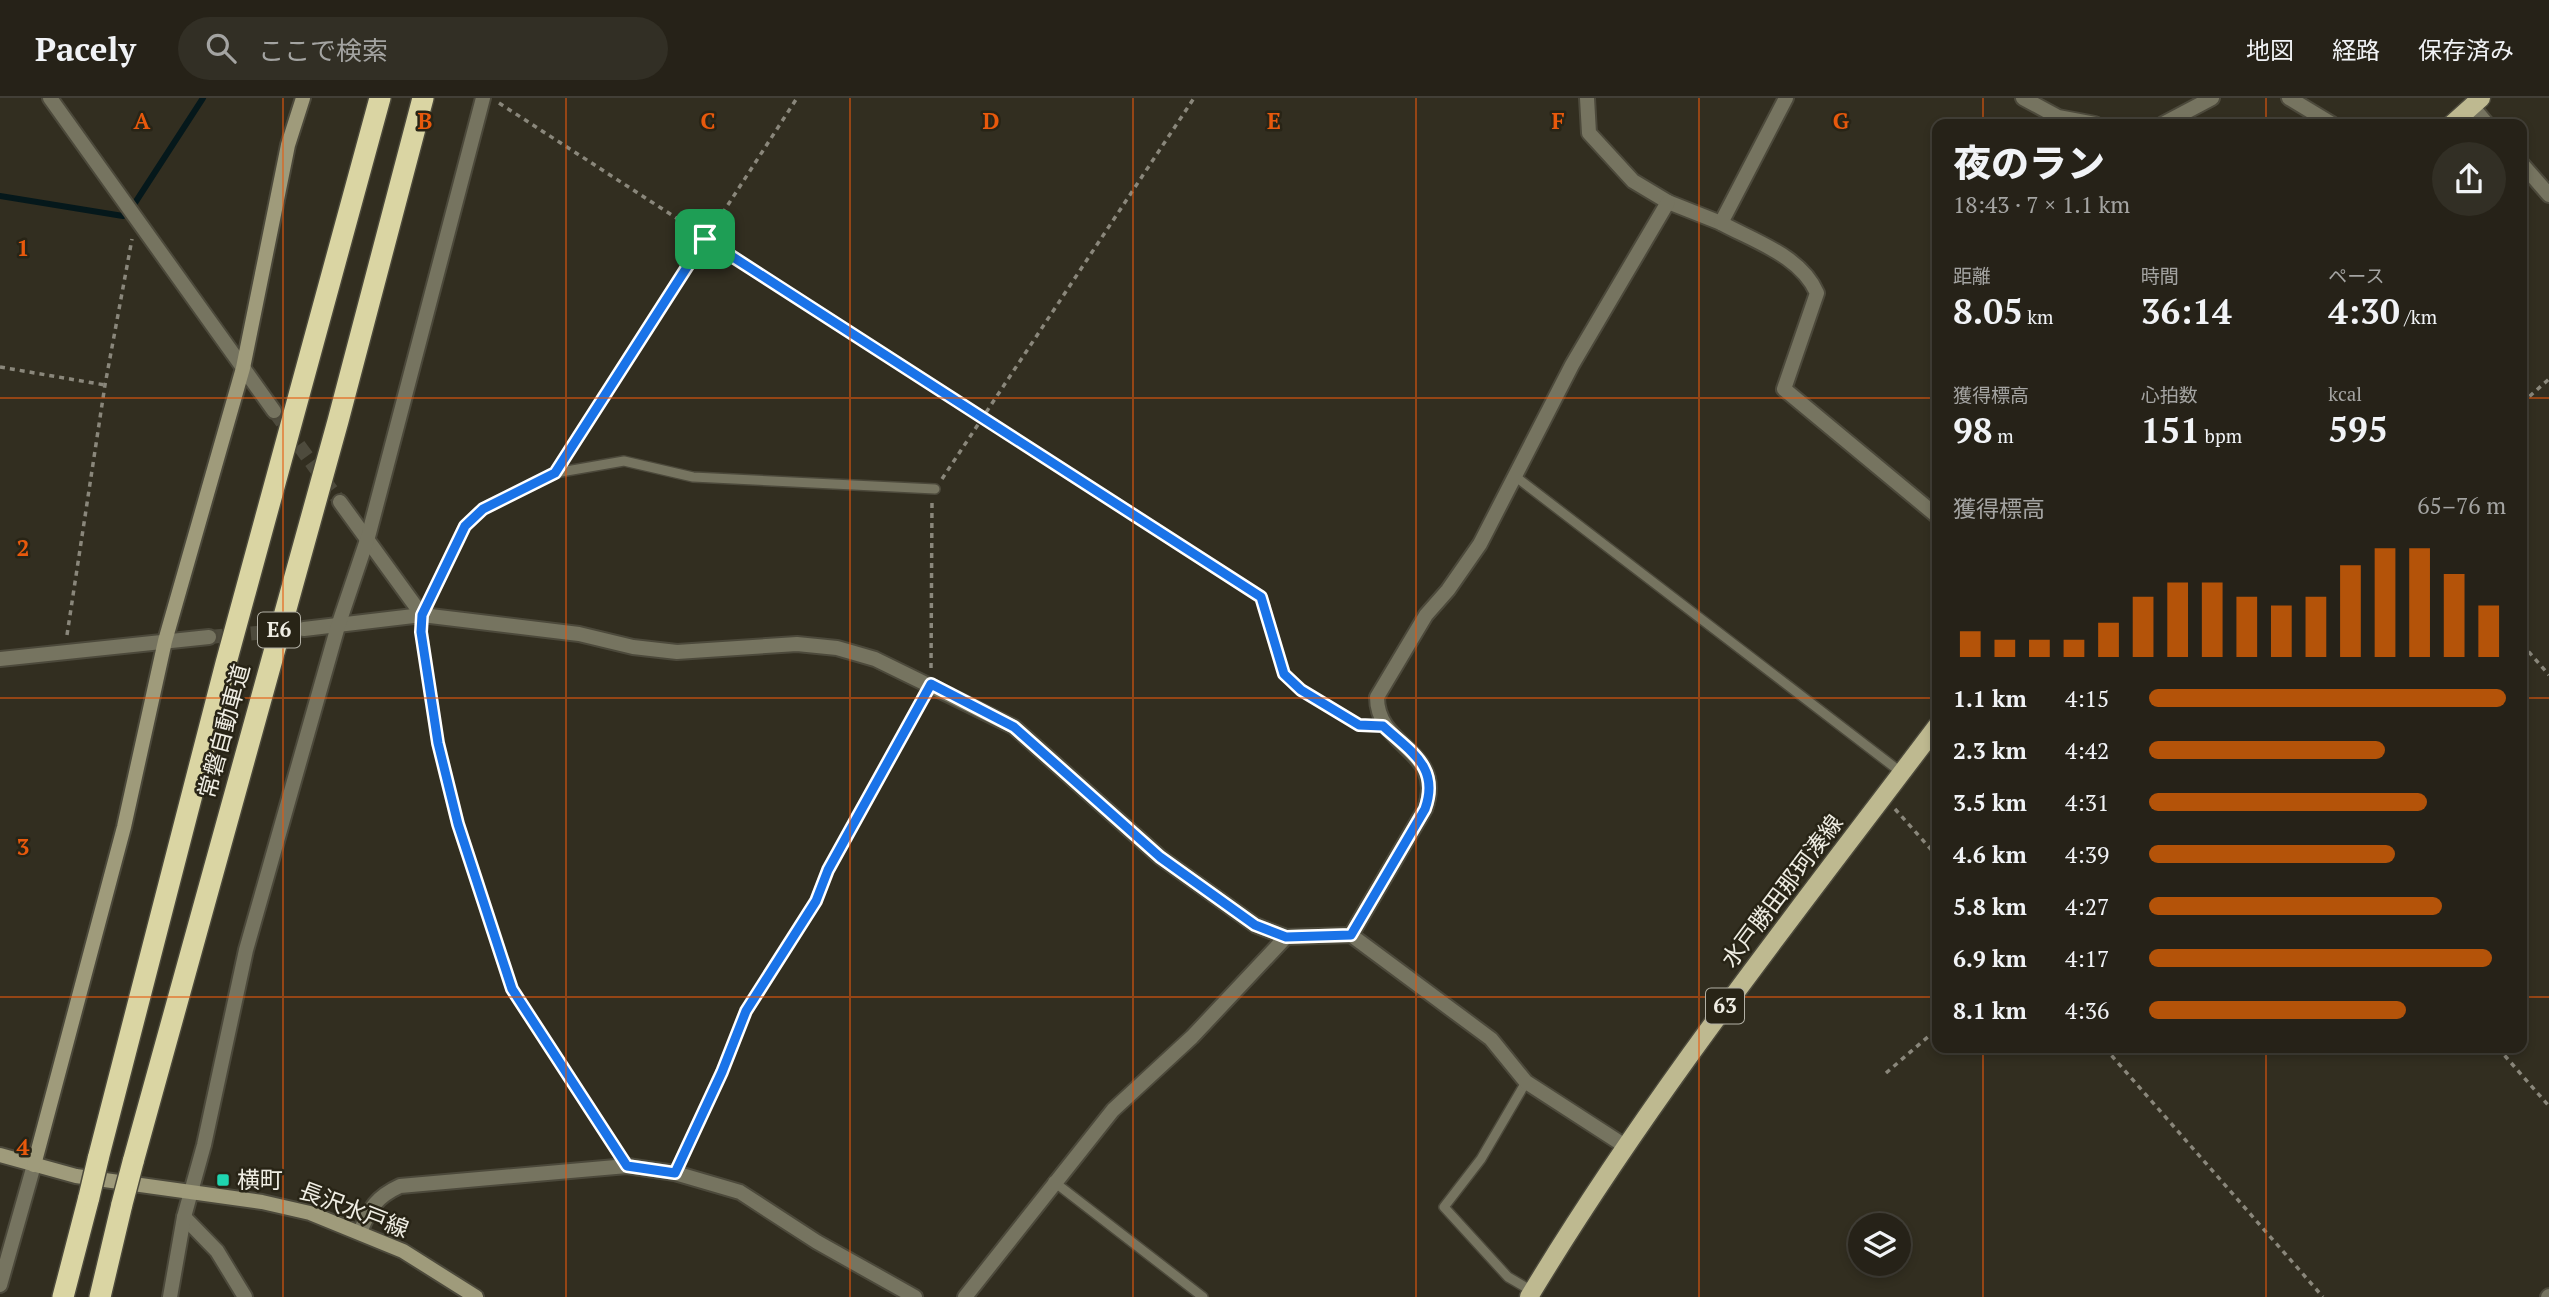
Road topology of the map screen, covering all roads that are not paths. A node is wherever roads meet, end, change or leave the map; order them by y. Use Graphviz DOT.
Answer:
graph roads {
  1 [pos="50,98"];
  2 [pos="303,98"];
  3 [pos="380,98"];
  4 [pos="423,98"];
  5 [pos="483,98"];
  6 [pos="1587,98"];
  7 [pos="1786,98"];
  8 [pos="2023,98"];
  9 [pos="2212,98"];
  10 [pos="2289,98"];
  11 [pos="2476,102"];
  12 [pos="2069,119"];
  13 [pos="2172,119"];
  14 [pos="2324,119"];
  15 [pos="2457,119"];
  16 [pos="2484,119"];
  17 [pos="2527,170"];
  18 [pos="2549,195"];
  19 [pos="1668,202"];
  20 [pos="1721,223"];
  21 [pos="243,368"];
  22 [pos="274,411"];
  23 [pos="1516,477"];
  24 [pos="935,489"];
  25 [pos="340,502"];
  26 [pos="1932,512"];
  27 [pos="368,537"];
  28 [pos="422,615"];
  29 [pos="338,626"];
  30 [pos="304,629"];
  31 [pos="209,637"];
  32 [pos="165,641"];
  33 [pos="0,659"];
  34 [pos="931,684"];
  35 [pos="1932,733"];
  36 [pos="1902,773"];
  37 [pos="1351,935"];
  38 [pos="1286,937"];
  39 [pos="1526,1082"];
  40 [pos="1625,1146"];
  41 [pos="0,1155"];
  42 [pos="34,1165"];
  43 [pos="627,1166"];
  44 [pos="675,1173"];
  45 [pos="1054,1181"];
  46 [pos="190,1192"];
  47 [pos="184,1217"];
  48 [pos="360,1232"];
  49 [pos="0,1285"];
  50 [pos="1530,1294"];
  51 [pos="64,1297"];
  52 [pos="100,1297"];
  53 [pos="170,1297"];
  54 [pos="245,1297"];
  55 [pos="476,1297"];
  56 [pos="915,1297"];
  57 [pos="965,1297"];
  58 [pos="1203,1297"];
  1 -- 21 [label="street"];
  2 -- 21 [label="street"];
  3 -- 51 [label="highway, 常磐自動車道 / E6, bridge"];
  4 -- 52 [label="highway, 常磐自動車道 / E6, bridge"];
  5 -- 27 [label="street"];
  6 -- 19 [label="street"];
  7 -- 20 [label="street"];
  8 -- 12 [label="street"];
  9 -- 13 [label="street"];
  10 -- 14 [label="street"];
  11 -- 15 [label="main road"];
  11 -- 16 [label="street"];
  17 -- 18 [label="street"];
  19 -- 20 [label="street"];
  19 -- 23 [label="street"];
  20 -- 26 [label="street"];
  21 -- 22 [label="street"];
  21 -- 32 [label="street"];
  23 -- 36 [label="lane"];
  23 -- 37 [label="street"];
  24 -- 28 [label="lane"];
  25 -- 27 [label="street"];
  27 -- 28 [label="street"];
  27 -- 29 [label="street"];
  28 -- 29 [label="street"];
  28 -- 34 [label="street"];
  28 -- 43 [label="lane"];
  29 -- 30 [label="street"];
  29 -- 46 [label="street"];
  31 -- 32 [label="street"];
  32 -- 33 [label="street"];
  32 -- 42 [label="street"];
  34 -- 38 [label="street"];
  34 -- 44 [label="lane"];
  35 -- 36 [label="main road, 水戸勝田那珂湊線 / 63"];
  36 -- 40 [label="main road, 水戸勝田那珂湊線 / 63"];
  37 -- 38 [label="street"];
  37 -- 39 [label="street"];
  38 -- 45 [label="street"];
  39 -- 40 [label="street"];
  39 -- 50 [label="lane"];
  40 -- 50 [label="main road, 水戸勝田那珂湊線 / 63"];
  41 -- 42 [label="street, 長沢水戸線"];
  42 -- 46 [label="street, 長沢水戸線"];
  42 -- 49 [label="street"];
  43 -- 44 [label="street"];
  43 -- 48 [label="street"];
  44 -- 56 [label="street"];
  45 -- 57 [label="street"];
  45 -- 58 [label="lane"];
  46 -- 47 [label="street"];
  46 -- 48 [label="street, 長沢水戸線"];
  47 -- 53 [label="street"];
  47 -- 54 [label="street"];
  48 -- 55 [label="street, 長沢水戸線"];
}
